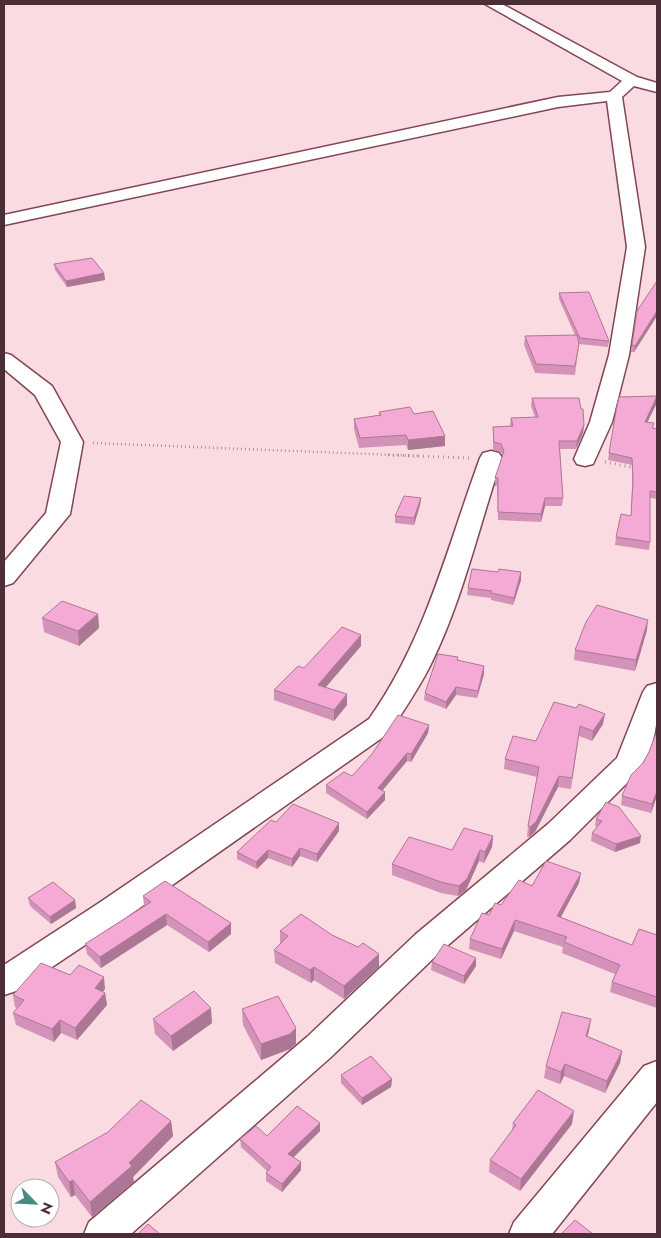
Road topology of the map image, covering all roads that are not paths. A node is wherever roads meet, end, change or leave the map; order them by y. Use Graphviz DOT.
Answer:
graph roads {
  1 [pos="492,4"];
  2 [pos="632,80"];
  3 [pos="657,88"];
  4 [pos="614,96"];
  5 [pos="4,220"];
  6 [pos="4,358"];
  7 [pos="491,458"];
  8 [pos="585,459"];
  9 [pos="4,578"];
  10 [pos="657,692"];
  11 [pos="4,982"];
  12 [pos="657,1076"];
  13 [pos="103,1234"];
  14 [pos="528,1234"];
  1 -- 2 [label="street"];
  2 -- 3 [label="street"];
  2 -- 4 [label="street"];
  4 -- 5 [label="street"];
  4 -- 8 [label="street"];
  6 -- 9 [label="street"];
  7 -- 11 [label="street"];
  10 -- 13 [label="street"];
  12 -- 14 [label="street"];
}
